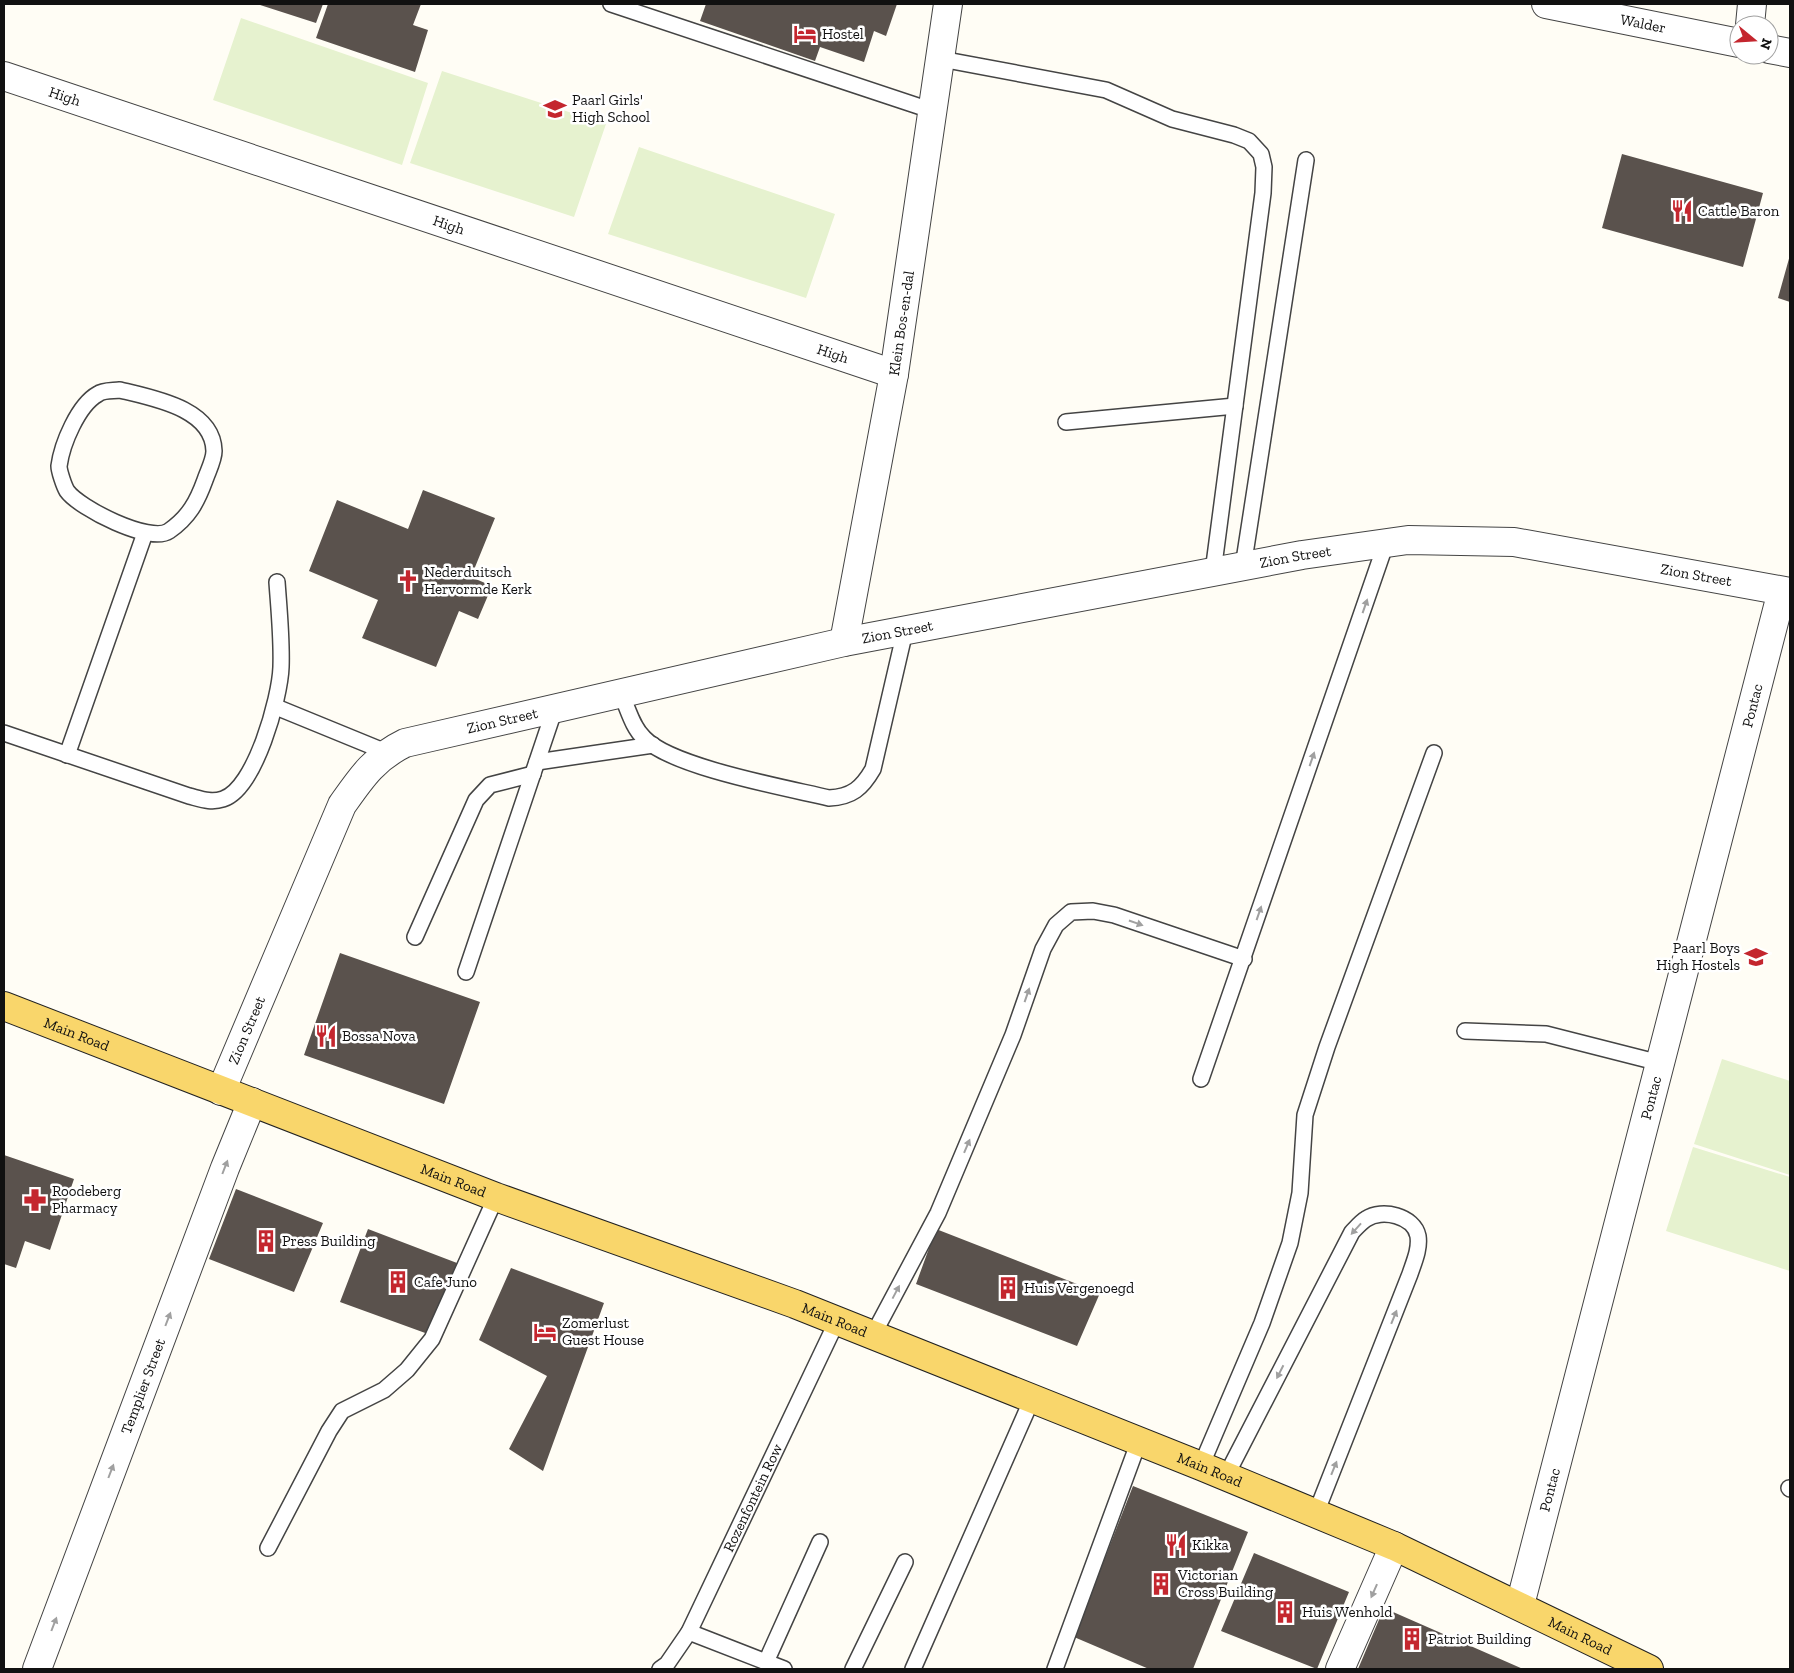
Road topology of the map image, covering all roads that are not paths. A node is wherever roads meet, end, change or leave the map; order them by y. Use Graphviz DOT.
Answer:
graph roads {
  1 [pos="611,4"];
  2 [pos="948,4"];
  3 [pos="1546,4"];
  4 [pos="1729,41"];
  5 [pos="941,59"];
  6 [pos="4,76"];
  7 [pos="933,111"];
  8 [pos="1306,160"];
  9 [pos="894,374"];
  10 [pos="1235,406"];
  11 [pos="1066,422"];
  12 [pos="145,533"];
  13 [pos="1386,544"];
  14 [pos="1243,566"];
  15 [pos="1213,572"];
  16 [pos="277,582"];
  17 [pos="1786,592"];
  18 [pos="905,631"];
  19 [pos="844,642"];
  20 [pos="621,694"];
  21 [pos="276,707"];
  22 [pos="555,708"];
  23 [pos="4,733"];
  24 [pos="653,745"];
  25 [pos="386,752"];
  26 [pos="1434,752"];
  27 [pos="67,755"];
  28 [pos="535,768"];
  29 [pos="415,937"];
  30 [pos="1244,959"];
  31 [pos="466,972"];
  32 [pos="4,1006"];
  33 [pos="1465,1031"];
  34 [pos="1660,1063"];
  35 [pos="1201,1078"];
  36 [pos="221,1091"];
  37 [pos="252,1102"];
  38 [pos="496,1197"];
  39 [pos="837,1321"];
  40 [pos="873,1335"];
  41 [pos="1032,1399"];
  42 [pos="1139,1441"];
  43 [pos="1201,1466"];
  44 [pos="1226,1476"];
  45 [pos="1316,1513"];
  46 [pos="820,1542"];
  47 [pos="1394,1546"];
  48 [pos="268,1548"];
  49 [pos="905,1562"];
  50 [pos="1520,1606"];
  51 [pos="688,1632"];
  52 [pos="766,1662"];
  53 [pos="37,1669"];
  54 [pos="660,1669"];
  55 [pos="784,1669"];
  56 [pos="853,1669"];
  57 [pos="913,1669"];
  58 [pos="1056,1669"];
  59 [pos="1340,1669"];
  60 [pos="1650,1669"];
  1 -- 7 [label="lane"];
  2 -- 5 [label="street, Klein Bos-en-dal"];
  3 -- 4 [label="street, Walder"];
  5 -- 7 [label="street, Klein Bos-en-dal"];
  5 -- 10 [label="lane"];
  6 -- 9 [label="street, High"];
  7 -- 9 [label="street, Klein Bos-en-dal"];
  8 -- 14 [label="lane"];
  9 -- 19 [label="street, Klein Bos-en-dal"];
  10 -- 11 [label="lane"];
  10 -- 15 [label="lane"];
  12 -- 12 [label="lane"];
  12 -- 27 [label="lane"];
  13 -- 14 [label="street, Zion Street"];
  13 -- 17 [label="street, Zion Street"];
  30 -- 13 [label="lane, one-way"];
  14 -- 15 [label="street, Zion Street"];
  15 -- 18 [label="street, Zion Street"];
  16 -- 21 [label="lane"];
  17 -- 34 [label="street, Pontac"];
  18 -- 19 [label="street, Zion Street"];
  18 -- 24 [label="lane"];
  19 -- 20 [label="street, Zion Street"];
  20 -- 22 [label="street, Zion Street"];
  20 -- 24 [label="lane"];
  21 -- 25 [label="lane"];
  21 -- 27 [label="lane"];
  22 -- 25 [label="street, Zion Street"];
  22 -- 28 [label="lane"];
  23 -- 27 [label="lane"];
  24 -- 28 [label="lane"];
  25 -- 36 [label="street, Zion Street"];
  26 -- 43 [label="lane"];
  28 -- 29 [label="lane"];
  28 -- 31 [label="lane"];
  30 -- 35 [label="lane"];
  40 -- 30 [label="lane, one-way"];
  32 -- 36 [label="main road, Main Road"];
  33 -- 34 [label="lane"];
  34 -- 50 [label="street, Pontac"];
  36 -- 37 [label="main road, Main Road"];
  37 -- 38 [label="main road, Main Road"];
  53 -- 37 [label="street, Templier Street, one-way"];
  38 -- 39 [label="main road, Main Road"];
  38 -- 48 [label="lane"];
  39 -- 40 [label="main road, Main Road"];
  39 -- 51 [label="lane, Rozenfontein Row"];
  40 -- 41 [label="main road, Main Road"];
  41 -- 42 [label="main road, Main Road"];
  41 -- 57 [label="lane"];
  42 -- 43 [label="main road, Main Road"];
  42 -- 58 [label="lane"];
  43 -- 44 [label="main road, Main Road"];
  44 -- 45 [label="main road, Main Road"];
  45 -- 44 [label="lane, one-way"];
  45 -- 47 [label="main road, Main Road"];
  46 -- 52 [label="lane"];
  47 -- 50 [label="main road, Main Road"];
  47 -- 59 [label="street, one-way"];
  49 -- 56 [label="lane"];
  50 -- 60 [label="main road, Main Road"];
  51 -- 52 [label="lane"];
  51 -- 54 [label="lane, Rozenfontein Row"];
  52 -- 55 [label="lane"];
}
